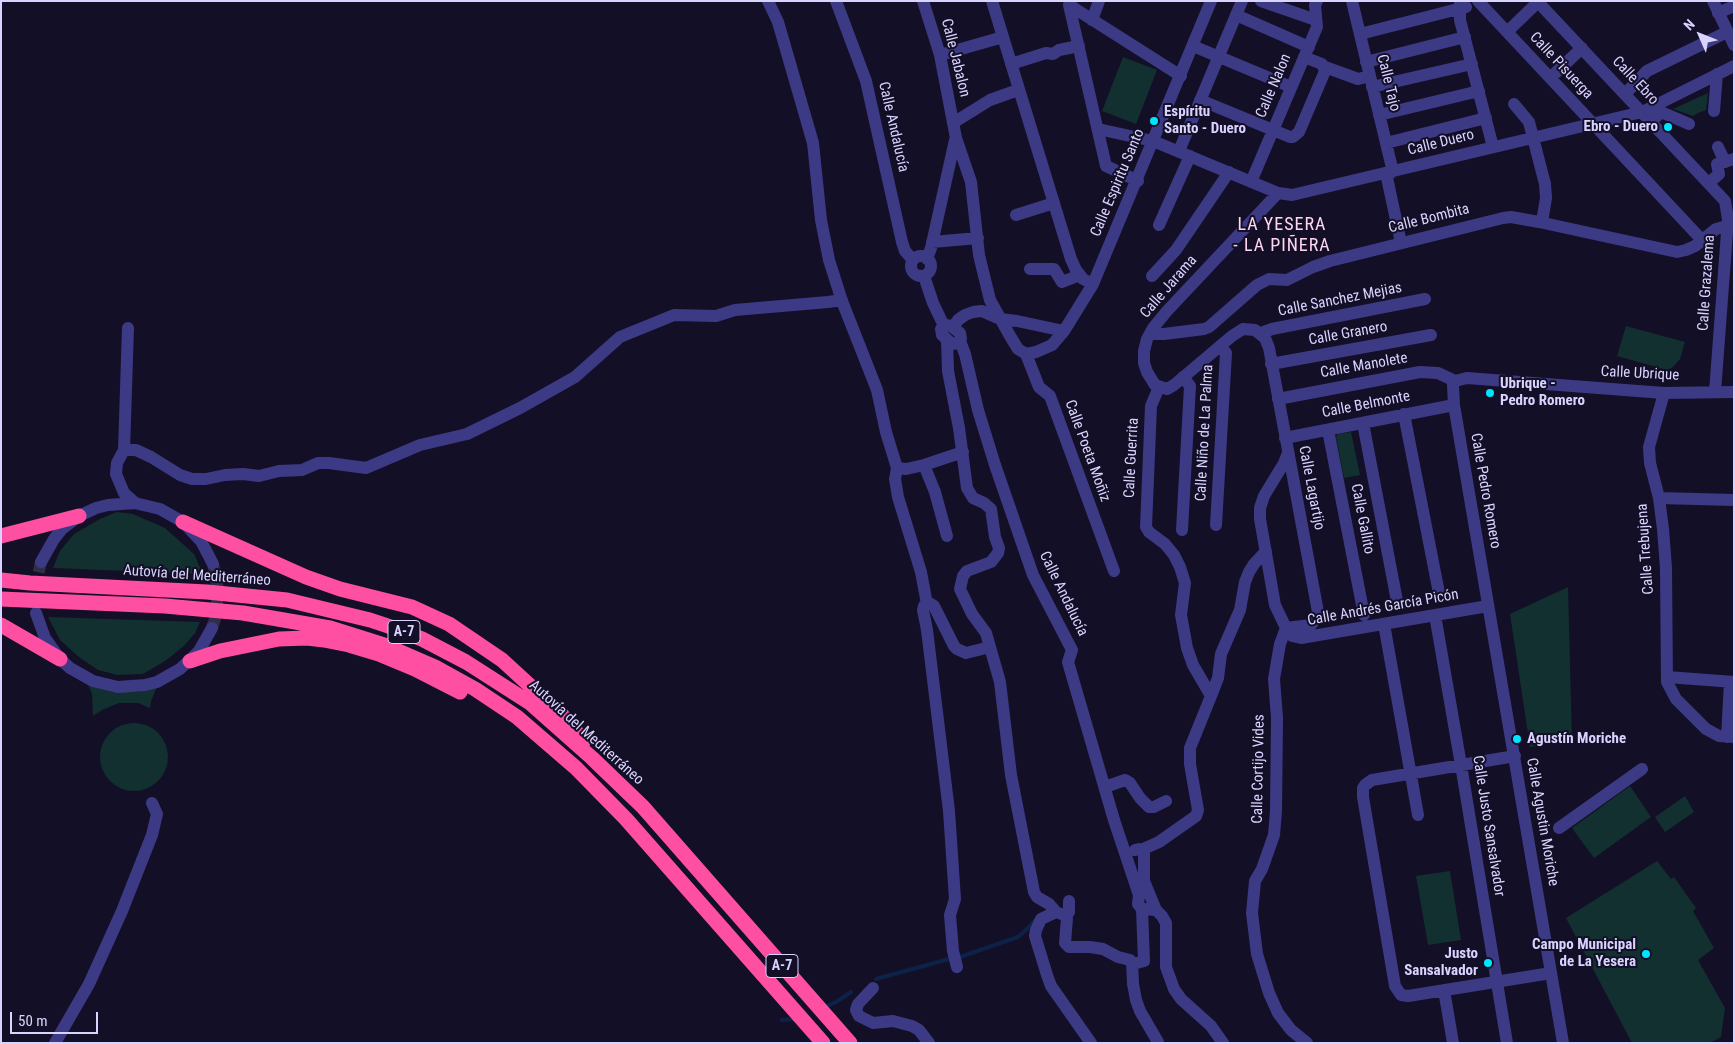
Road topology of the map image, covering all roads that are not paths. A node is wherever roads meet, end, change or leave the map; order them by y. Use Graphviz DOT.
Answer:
graph roads {
  1 [pos="768,1"];
  2 [pos="836,1"];
  3 [pos="992,1"];
  4 [pos="1099,1"];
  5 [pos="1211,1"];
  6 [pos="1242,1"];
  7 [pos="1261,1"];
  8 [pos="1317,1"];
  9 [pos="1352,1"];
  10 [pos="1478,1"];
  11 [pos="924,2"];
  12 [pos="1538,2"];
  13 [pos="1070,3"];
  14 [pos="1460,6"];
  15 [pos="1734,6"];
  16 [pos="1716,7"];
  17 [pos="1236,14"];
  18 [pos="1092,20"];
  19 [pos="1316,20"];
  20 [pos="1507,32"];
  21 [pos="1726,32"];
  22 [pos="1360,34"];
  23 [pos="1003,37"];
  24 [pos="1465,38"];
  25 [pos="1734,45"];
  26 [pos="1079,46"];
  27 [pos="1193,46"];
  28 [pos="1582,48"];
  29 [pos="1306,52"];
  30 [pos="940,55"];
  31 [pos="1218,57"];
  32 [pos="1366,62"];
  33 [pos="1011,64"];
  34 [pos="1472,64"];
  35 [pos="1734,66"];
  36 [pos="1325,67"];
  37 [pos="1717,74"];
  38 [pos="1181,76"];
  39 [pos="1550,78"];
  40 [pos="1371,82"];
  41 [pos="1291,88"];
  42 [pos="1018,90"];
  43 [pos="1479,91"];
  44 [pos="1625,94"];
  45 [pos="1200,100"];
  46 [pos="1514,104"];
  47 [pos="1659,108"];
  48 [pos="1714,111"];
  49 [pos="1379,114"];
  50 [pos="1647,117"];
  51 [pos="1486,118"];
  52 [pos="953,123"];
  53 [pos="1593,124"];
  54 [pos="1689,124"];
  55 [pos="1098,129"];
  56 [pos="1273,130"];
  57 [pos="1533,137"];
  58 [pos="956,138"];
  59 [pos="1153,141"];
  60 [pos="1386,143"];
  61 [pos="1493,147"];
  62 [pos="1718,147"];
  63 [pos="1184,154"];
  64 [pos="1729,160"];
  65 [pos="1228,172"];
  66 [pos="1389,172"];
  67 [pos="1138,180"];
  68 [pos="1251,182"];
  69 [pos="1709,183"];
  70 [pos="1278,193"];
  71 [pos="1054,203"];
  72 [pos="1016,215"];
  73 [pos="1542,222"];
  74 [pos="1159,225"];
  75 [pos="1727,226"];
  76 [pos="978,238"];
  77 [pos="1702,240"];
  78 [pos="932,242"];
  79 [pos="1401,243"];
  80 [pos="927,259"];
  81 [pos="913,260"];
  82 [pos="1030,269"];
  83 [pos="1080,275"];
  84 [pos="924,276"];
  85 [pos="1152,276"];
  86 [pos="1093,284"];
  87 [pos="1425,299"];
  88 [pos="842,300"];
  89 [pos="1000,319"];
  90 [pos="949,327"];
  91 [pos="128,328"];
  92 [pos="1064,331"];
  93 [pos="1261,333"];
  94 [pos="1150,334"];
  95 [pos="1431,336"];
  96 [pos="953,341"];
  97 [pos="1220,346"];
  98 [pos="1026,354"];
  99 [pos="1272,364"];
  100 [pos="1183,377"];
  101 [pos="1455,381"];
  102 [pos="1159,387"];
  103 [pos="1715,392"];
  104 [pos="1734,392"];
  105 [pos="1664,393"];
  106 [pos="1278,398"];
  107 [pos="1454,405"];
  108 [pos="1404,414"];
  109 [pos="1363,423"];
  110 [pos="1328,430"];
  111 [pos="1285,438"];
  112 [pos="124,450"];
  113 [pos="962,452"];
  114 [pos="1288,453"];
  115 [pos="924,465"];
  116 [pos="897,468"];
  117 [pos="1659,498"];
  118 [pos="1734,500"];
  119 [pos="135,503"];
  120 [pos="79,516"];
  121 [pos="183,522"];
  122 [pos="1216,525"];
  123 [pos="1182,530"];
  124 [pos="1,536"];
  125 [pos="947,536"];
  126 [pos="1266,551"];
  127 [pos="41,562"];
  128 [pos="213,564"];
  129 [pos="1114,571"];
  130 [pos="1,580"];
  131 [pos="1438,593"];
  132 [pos="1,599"];
  133 [pos="1397,601"];
  134 [pos="927,604"];
  135 [pos="1488,606"];
  136 [pos="36,613"];
  137 [pos="1364,615"];
  138 [pos="1435,615"];
  139 [pos="1384,624"];
  140 [pos="1,625"];
  141 [pos="212,628"];
  142 [pos="1286,628"];
  143 [pos="990,647"];
  144 [pos="60,659"];
  145 [pos="190,661"];
  146 [pos="1666,677"];
  147 [pos="1732,682"];
  148 [pos="1211,696"];
  149 [pos="517,717"];
  150 [pos="1730,737"];
  151 [pos="1515,756"];
  152 [pos="592,758"];
  153 [pos="1461,766"];
  154 [pos="1642,769"];
  155 [pos="1411,774"];
  156 [pos="1105,788"];
  157 [pos="1166,801"];
  158 [pos="152,803"];
  159 [pos="1418,815"];
  160 [pos="1560,828"];
  161 [pos="1141,850"];
  162 [pos="1127,861"];
  163 [pos="1069,901"];
  164 [pos="1142,909"];
  165 [pos="1156,910"];
  166 [pos="1061,914"];
  167 [pos="1133,964"];
  168 [pos="957,967"];
  169 [pos="1551,973"];
  170 [pos="1497,981"];
  171 [pos="873,988"];
  172 [pos="1444,990"];
  173 [pos="1158,1042"];
  174 [pos="55,1043"];
  175 [pos="823,1043"];
  176 [pos="850,1043"];
  177 [pos="928,1043"];
  178 [pos="1091,1043"];
  179 [pos="1223,1043"];
  180 [pos="1308,1043"];
  181 [pos="1453,1043"];
  182 [pos="1507,1043"];
  183 [pos="1563,1043"];
  1 -- 88 [label="street"];
  2 -- 81 [label="street, Calle Andalucía"];
  3 -- 23 [label="street"];
  4 -- 18 [label="street"];
  5 -- 27 [label="street, Calle Espiritu Santo"];
  6 -- 17 [label="street"];
  7 -- 19 [label="street"];
  8 -- 19 [label="street, Calle Nalon"];
  9 -- 22 [label="street, Calle Tajo"];
  10 -- 14 [label="street"];
  10 -- 20 [label="street, Calle Pisuerga"];
  11 -- 30 [label="street, Calle Jabalon"];
  12 -- 20 [label="street"];
  12 -- 28 [label="street, Calle Ebro"];
  13 -- 18 [label="street"];
  13 -- 26 [label="street"];
  14 -- 22 [label="street"];
  14 -- 24 [label="street"];
  15 -- 16 [label="street"];
  16 -- 21 [label="street"];
  17 -- 29 [label="street"];
  17 -- 31 [label="street"];
  18 -- 38 [label="street"];
  19 -- 29 [label="street, Calle Nalon"];
  20 -- 39 [label="street, Calle Pisuerga"];
  21 -- 25 [label="street"];
  21 -- 44 [label="street"];
  22 -- 32 [label="street, Calle Tajo"];
  23 -- 30 [label="street"];
  23 -- 33 [label="street"];
  24 -- 32 [label="street"];
  24 -- 34 [label="street"];
  26 -- 33 [label="street"];
  26 -- 55 [label="street"];
  27 -- 31 [label="street"];
  27 -- 38 [label="street, Calle Espiritu Santo"];
  28 -- 39 [label="street"];
  28 -- 44 [label="street, Calle Ebro"];
  29 -- 36 [label="street"];
  29 -- 41 [label="street, Calle Nalon"];
  30 -- 52 [label="street, Calle Jabalon"];
  31 -- 41 [label="street"];
  31 -- 45 [label="street"];
  32 -- 40 [label="street, Calle Tajo"];
  33 -- 42 [label="street"];
  34 -- 40 [label="street"];
  34 -- 43 [label="street"];
  35 -- 37 [label="street, Calle Duero"];
  36 -- 40 [label="street"];
  36 -- 56 [label="street"];
  37 -- 47 [label="street, Calle Duero"];
  37 -- 48 [label="street"];
  38 -- 59 [label="street, Calle Espiritu Santo"];
  39 -- 53 [label="street, Calle Pisuerga"];
  40 -- 49 [label="street, Calle Tajo"];
  41 -- 56 [label="street, Calle Nalon"];
  42 -- 52 [label="street"];
  42 -- 71 [label="street"];
  43 -- 49 [label="street"];
  43 -- 51 [label="street"];
  44 -- 50 [label="street, Calle Ebro"];
  45 -- 56 [label="street"];
  45 -- 63 [label="street"];
  46 -- 57 [label="street"];
  47 -- 50 [label="street, Calle Duero"];
  47 -- 54 [label="street"];
  49 -- 60 [label="street, Calle Tajo"];
  50 -- 53 [label="street, Calle Duero"];
  50 -- 69 [label="street, Calle Ebro"];
  51 -- 60 [label="street"];
  51 -- 61 [label="street"];
  52 -- 58 [label="street, Calle Poeta Moñiz"];
  53 -- 57 [label="street, Calle Duero"];
  53 -- 77 [label="street, Calle Pisuerga"];
  55 -- 59 [label="street, Calle Duero"];
  55 -- 67 [label="street"];
  56 -- 68 [label="street, Calle Nalon"];
  57 -- 61 [label="street, Calle Duero"];
  57 -- 73 [label="street"];
  58 -- 76 [label="street, Calle Poeta Moñiz"];
  58 -- 78 [label="street"];
  59 -- 63 [label="street, Calle Duero"];
  59 -- 67 [label="street, Calle Espiritu Santo"];
  60 -- 66 [label="street, Calle Tajo"];
  61 -- 66 [label="street, Calle Duero"];
  62 -- 64 [label="street"];
  63 -- 65 [label="street, Calle Duero"];
  63 -- 74 [label="street"];
  64 -- 69 [label="street"];
  65 -- 68 [label="street, Calle Duero"];
  65 -- 85 [label="street"];
  66 -- 70 [label="street, Calle Duero"];
  66 -- 79 [label="street, Calle Tajo"];
  67 -- 86 [label="street, Calle Espiritu Santo"];
  68 -- 70 [label="street, Calle Duero"];
  69 -- 75 [label="street, Calle Grazalema"];
  70 -- 94 [label="street, Calle Jarama"];
  71 -- 72 [label="street"];
  71 -- 83 [label="street"];
  73 -- 77 [label="street, Calle Bombita"];
  73 -- 79 [label="street, Calle Bombita"];
  75 -- 77 [label="street, Calle Bombita"];
  75 -- 103 [label="street, Calle Grazalema"];
  76 -- 78 [label="street"];
  76 -- 89 [label="street, Calle Poeta Moñiz"];
  78 -- 80 [label="street"];
  79 -- 94 [label="street, Calle Bombita"];
  80 -- 81 [label="street"];
  80 -- 84 [label="street"];
  81 -- 84 [label="street"];
  82 -- 83 [label="street"];
  83 -- 86 [label="street"];
  84 -- 90 [label="street"];
  86 -- 92 [label="street, Calle Espiritu Santo"];
  87 -- 93 [label="street, Calle Sanchez Mejias"];
  88 -- 112 [label="street"];
  88 -- 116 [label="street"];
  89 -- 90 [label="street"];
  89 -- 92 [label="street"];
  89 -- 98 [label="street, Calle Poeta Moñiz"];
  90 -- 96 [label="street"];
  91 -- 112 [label="street"];
  92 -- 98 [label="street, Calle Espiritu Santo"];
  93 -- 97 [label="street"];
  93 -- 99 [label="street, Calle Lagartijo"];
  94 -- 102 [label="street, Calle Jarama"];
  95 -- 99 [label="street, Calle Granero"];
  96 -- 113 [label="street"];
  96 -- 156 [label="street, Calle Andalucía"];
  97 -- 100 [label="street"];
  97 -- 122 [label="street, Calle Niño de La Palma"];
  98 -- 129 [label="street, Calle Poeta Moñiz"];
  99 -- 106 [label="street, Calle Lagartijo"];
  100 -- 102 [label="street"];
  100 -- 123 [label="street"];
  101 -- 105 [label="street, Calle Ubrique"];
  101 -- 106 [label="street, Calle Manolete"];
  101 -- 107 [label="street, Calle Pedro Romero"];
  102 -- 148 [label="street, Calle Guerrita"];
  103 -- 104 [label="street, Calle Ubrique"];
  103 -- 105 [label="street, Calle Ubrique"];
  105 -- 117 [label="street, Calle Trebujena"];
  106 -- 111 [label="street, Calle Lagartijo"];
  107 -- 108 [label="street, Calle Belmonte"];
  107 -- 135 [label="street, Calle Pedro Romero"];
  108 -- 109 [label="street, Calle Belmonte"];
  108 -- 131 [label="street"];
  109 -- 110 [label="street, Calle Belmonte"];
  109 -- 133 [label="street"];
  110 -- 111 [label="street, Calle Belmonte"];
  110 -- 137 [label="street, Calle Gallito"];
  111 -- 114 [label="street, Calle Lagartijo"];
  112 -- 119 [label="street"];
  113 -- 115 [label="street"];
  113 -- 143 [label="street"];
  114 -- 126 [label="street"];
  114 -- 142 [label="street, Calle Lagartijo"];
  115 -- 116 [label="street"];
  115 -- 125 [label="street"];
  116 -- 134 [label="street"];
  117 -- 118 [label="street"];
  117 -- 146 [label="street, Calle Trebujena"];
  119 -- 120 [label="street"];
  119 -- 121 [label="street"];
  120 -- 124 [label="highway"];
  120 -- 127 [label="street"];
  121 -- 128 [label="street"];
  121 -- 152 [label="highway"];
  126 -- 142 [label="street"];
  126 -- 148 [label="street"];
  130 -- 152 [label="highway, Autovía del Mediterráneo / A-7"];
  132 -- 149 [label="highway, A-7"];
  134 -- 143 [label="street"];
  134 -- 168 [label="street"];
  135 -- 138 [label="street, Calle Andrés García Picón"];
  135 -- 151 [label="street, Calle Agustin Moriche"];
  136 -- 144 [label="street"];
  138 -- 139 [label="street, Calle Andrés García Picón"];
  138 -- 153 [label="street, Calle Justo Sansalvador"];
  139 -- 142 [label="street, Calle Andrés García Picón"];
  139 -- 155 [label="street"];
  140 -- 144 [label="highway"];
  141 -- 145 [label="street"];
  142 -- 180 [label="street, Calle Cortijo Vides"];
  143 -- 166 [label="street"];
  144 -- 145 [label="street"];
  145 -- 149 [label="highway"];
  146 -- 147 [label="street"];
  146 -- 150 [label="street"];
  147 -- 150 [label="street"];
  148 -- 161 [label="street"];
  149 -- 175 [label="highway, A-7"];
  151 -- 153 [label="street"];
  151 -- 169 [label="street, Calle Agustin Moriche"];
  152 -- 176 [label="highway, Autovía del Mediterráneo / A-7"];
  153 -- 155 [label="street"];
  153 -- 170 [label="street, Calle Justo Sansalvador"];
  154 -- 160 [label="street"];
  155 -- 159 [label="street"];
  155 -- 172 [label="street"];
  156 -- 157 [label="street"];
  156 -- 162 [label="street, Calle Andalucía"];
  158 -- 174 [label="street"];
  161 -- 162 [label="street"];
  161 -- 165 [label="street"];
  162 -- 164 [label="street, Calle Andalucía"];
  163 -- 166 [label="street"];
  164 -- 165 [label="street"];
  164 -- 167 [label="street, Calle Andalucía"];
  165 -- 179 [label="street"];
  166 -- 167 [label="street"];
  166 -- 178 [label="street"];
  167 -- 173 [label="street"];
  169 -- 170 [label="street"];
  169 -- 183 [label="street, Calle Agustin Moriche"];
  170 -- 172 [label="street"];
  170 -- 182 [label="street, Calle Justo Sansalvador"];
  171 -- 177 [label="street"];
  172 -- 181 [label="street"];
}
